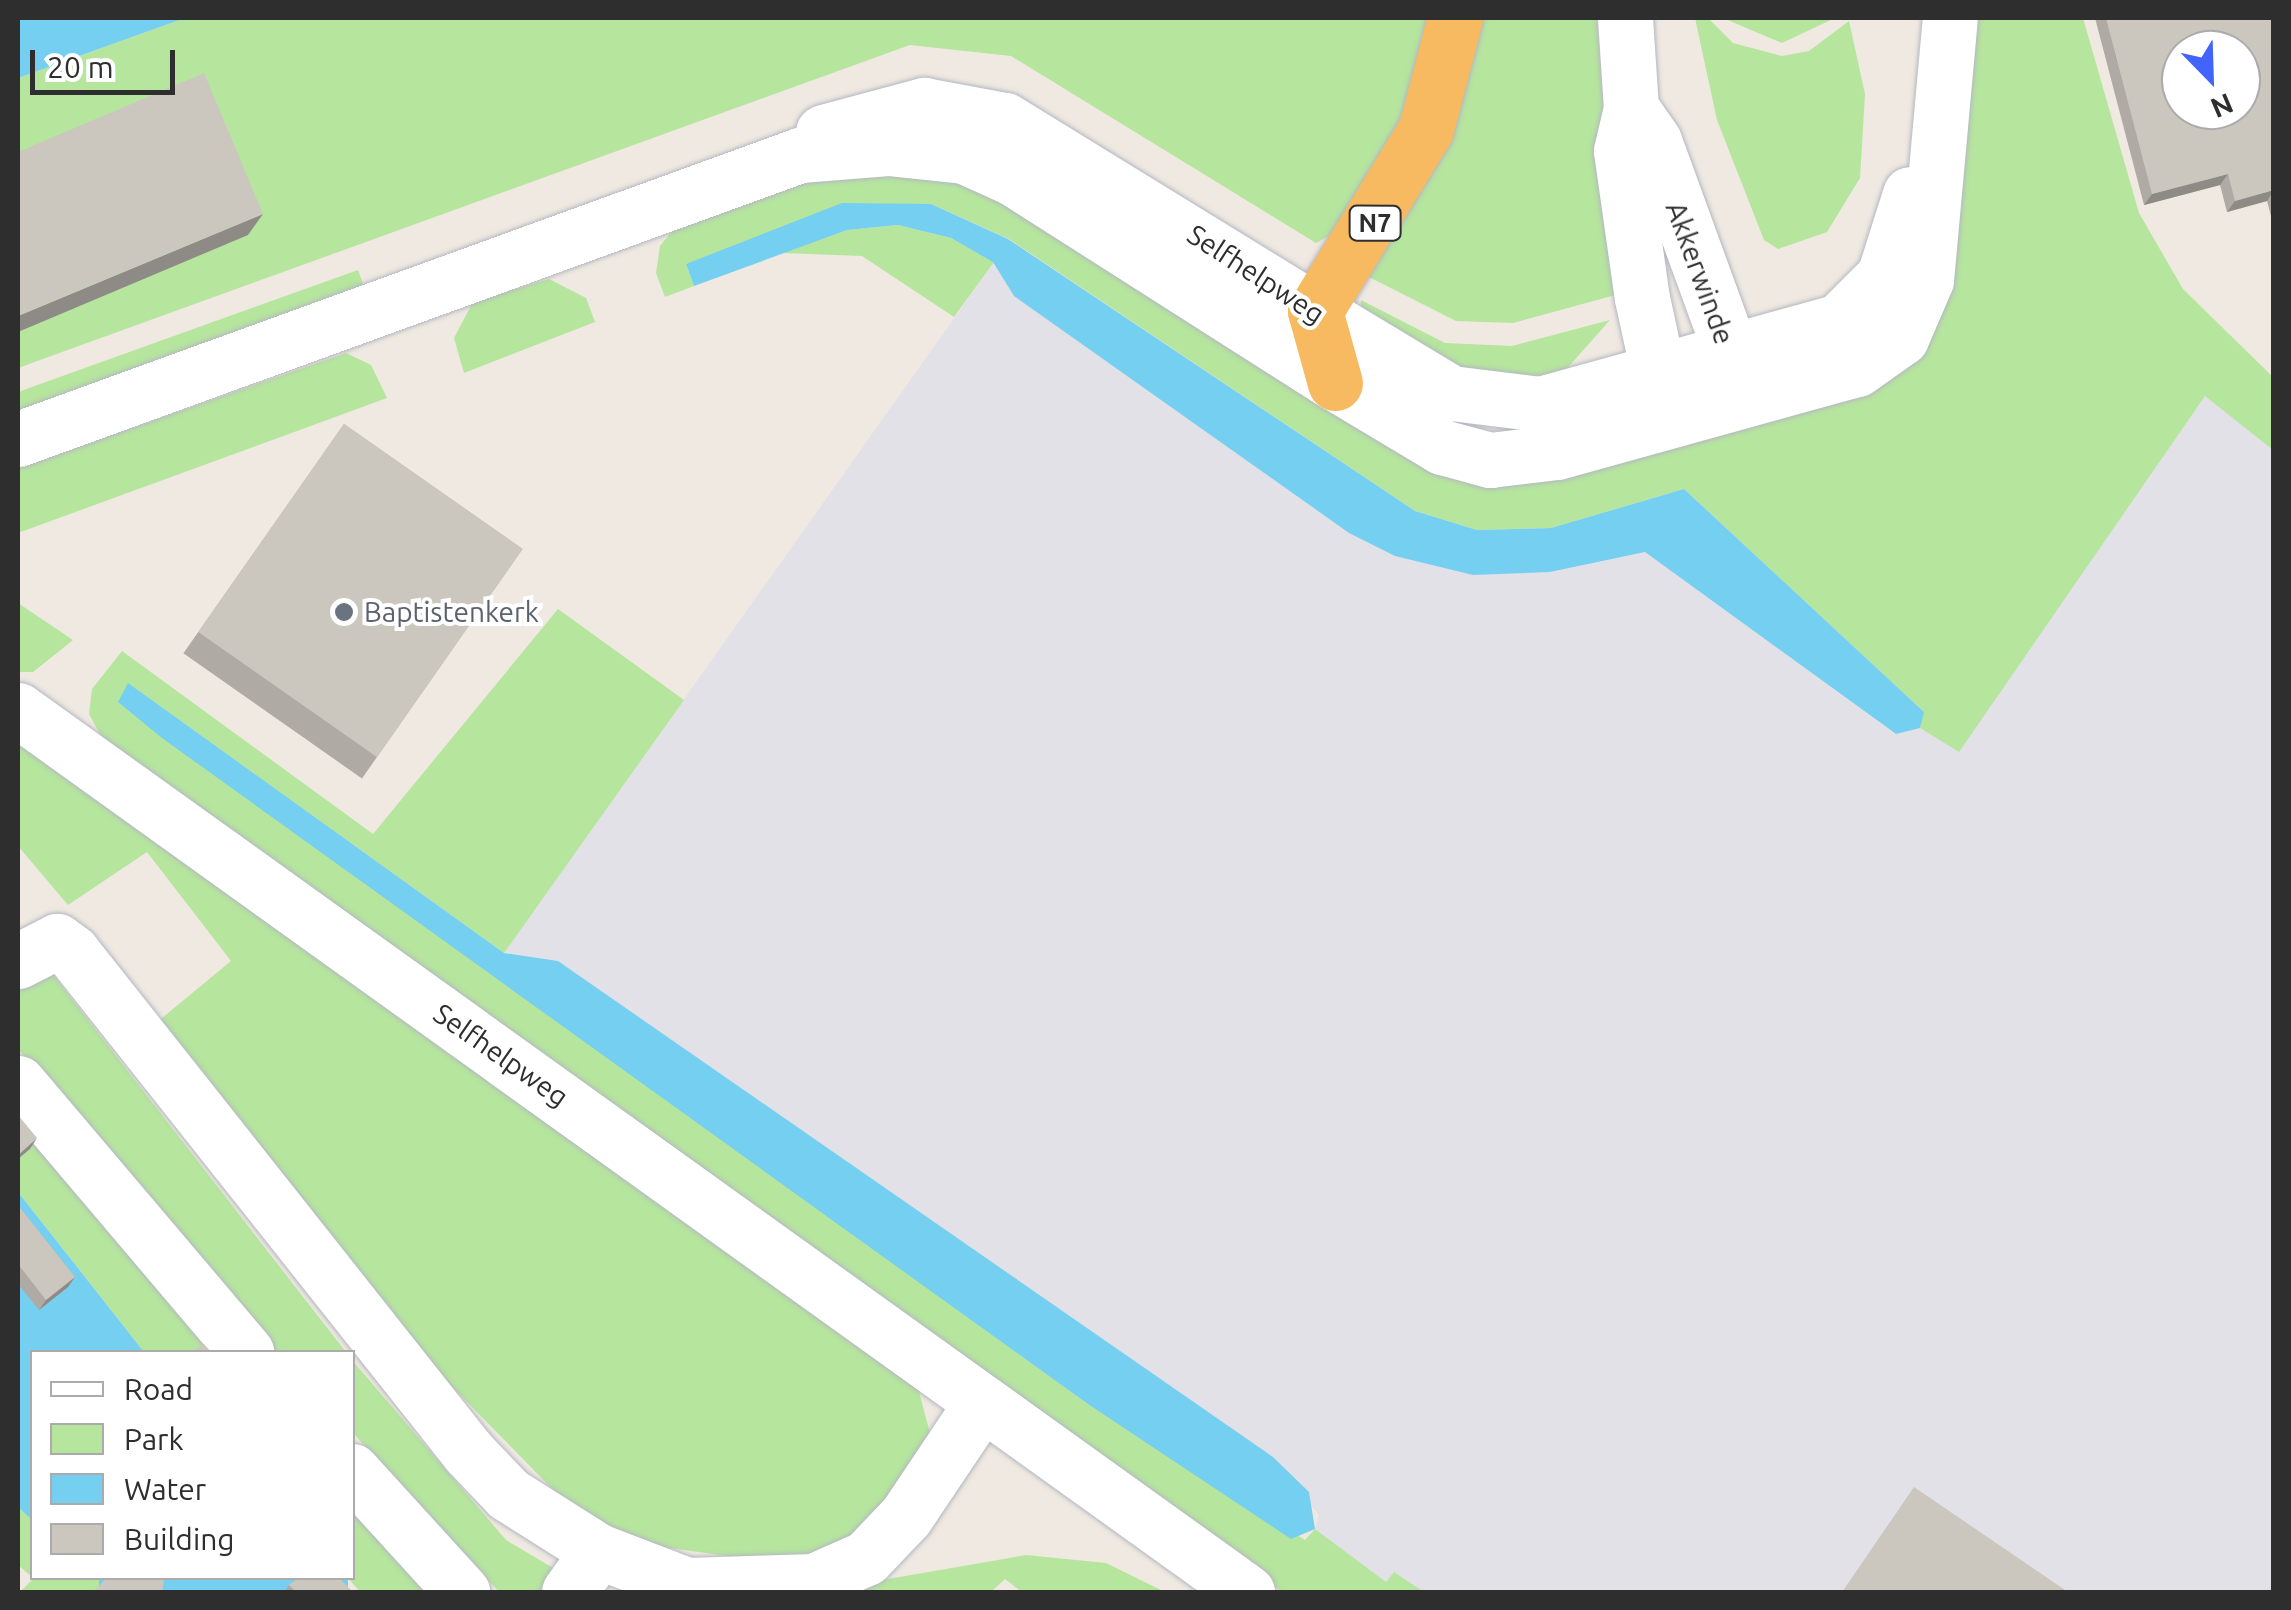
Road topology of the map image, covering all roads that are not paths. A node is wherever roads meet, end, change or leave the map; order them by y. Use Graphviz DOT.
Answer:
graph roads {
  1 [pos="1455,18"];
  2 [pos="1625,18"];
  3 [pos="1910,18"];
  4 [pos="1950,18"];
  5 [pos="1631,108"];
  6 [pos="800,155"];
  7 [pos="1315,311"];
  8 [pos="1730,353"];
  9 [pos="1658,372"];
  10 [pos="1336,383"];
  11 [pos="1708,411"];
  12 [pos="18,439"];
  13 [pos="18,710"];
  14 [pos="18,961"];
  15 [pos="18,1083"];
  16 [pos="244,1350"];
  17 [pos="981,1404"];
  18 [pos="355,1474"];
  19 [pos="583,1572"];
  20 [pos="462,1592"];
  21 [pos="1247,1592"];
  1 -- 7 [label="highway, N7"];
  2 -- 5 [label="street, Akkerwinde"];
  3 -- 8 [label="street, Selfhelpweg"];
  4 -- 11 [label="street, Selfhelpweg"];
  5 -- 8 [label="street, Akkerwinde"];
  5 -- 9 [label="street, Akkerwinde"];
  6 -- 7 [label="street, Selfhelpweg"];
  6 -- 10 [label="street, Selfhelpweg"];
  6 -- 12 [label="street, Selfhelpweg"];
  7 -- 9 [label="street, Selfhelpweg"];
  7 -- 10 [label="highway"];
  8 -- 9 [label="street, Selfhelpweg"];
  8 -- 11 [label="street, Akkerwinde"];
  9 -- 11 [label="street"];
  10 -- 11 [label="street, Selfhelpweg"];
  13 -- 17 [label="street, Selfhelpweg"];
  14 -- 19 [label="street"];
  15 -- 16 [label="street"];
  17 -- 19 [label="street"];
  17 -- 21 [label="street, Selfhelpweg"];
  18 -- 20 [label="street"];
}
